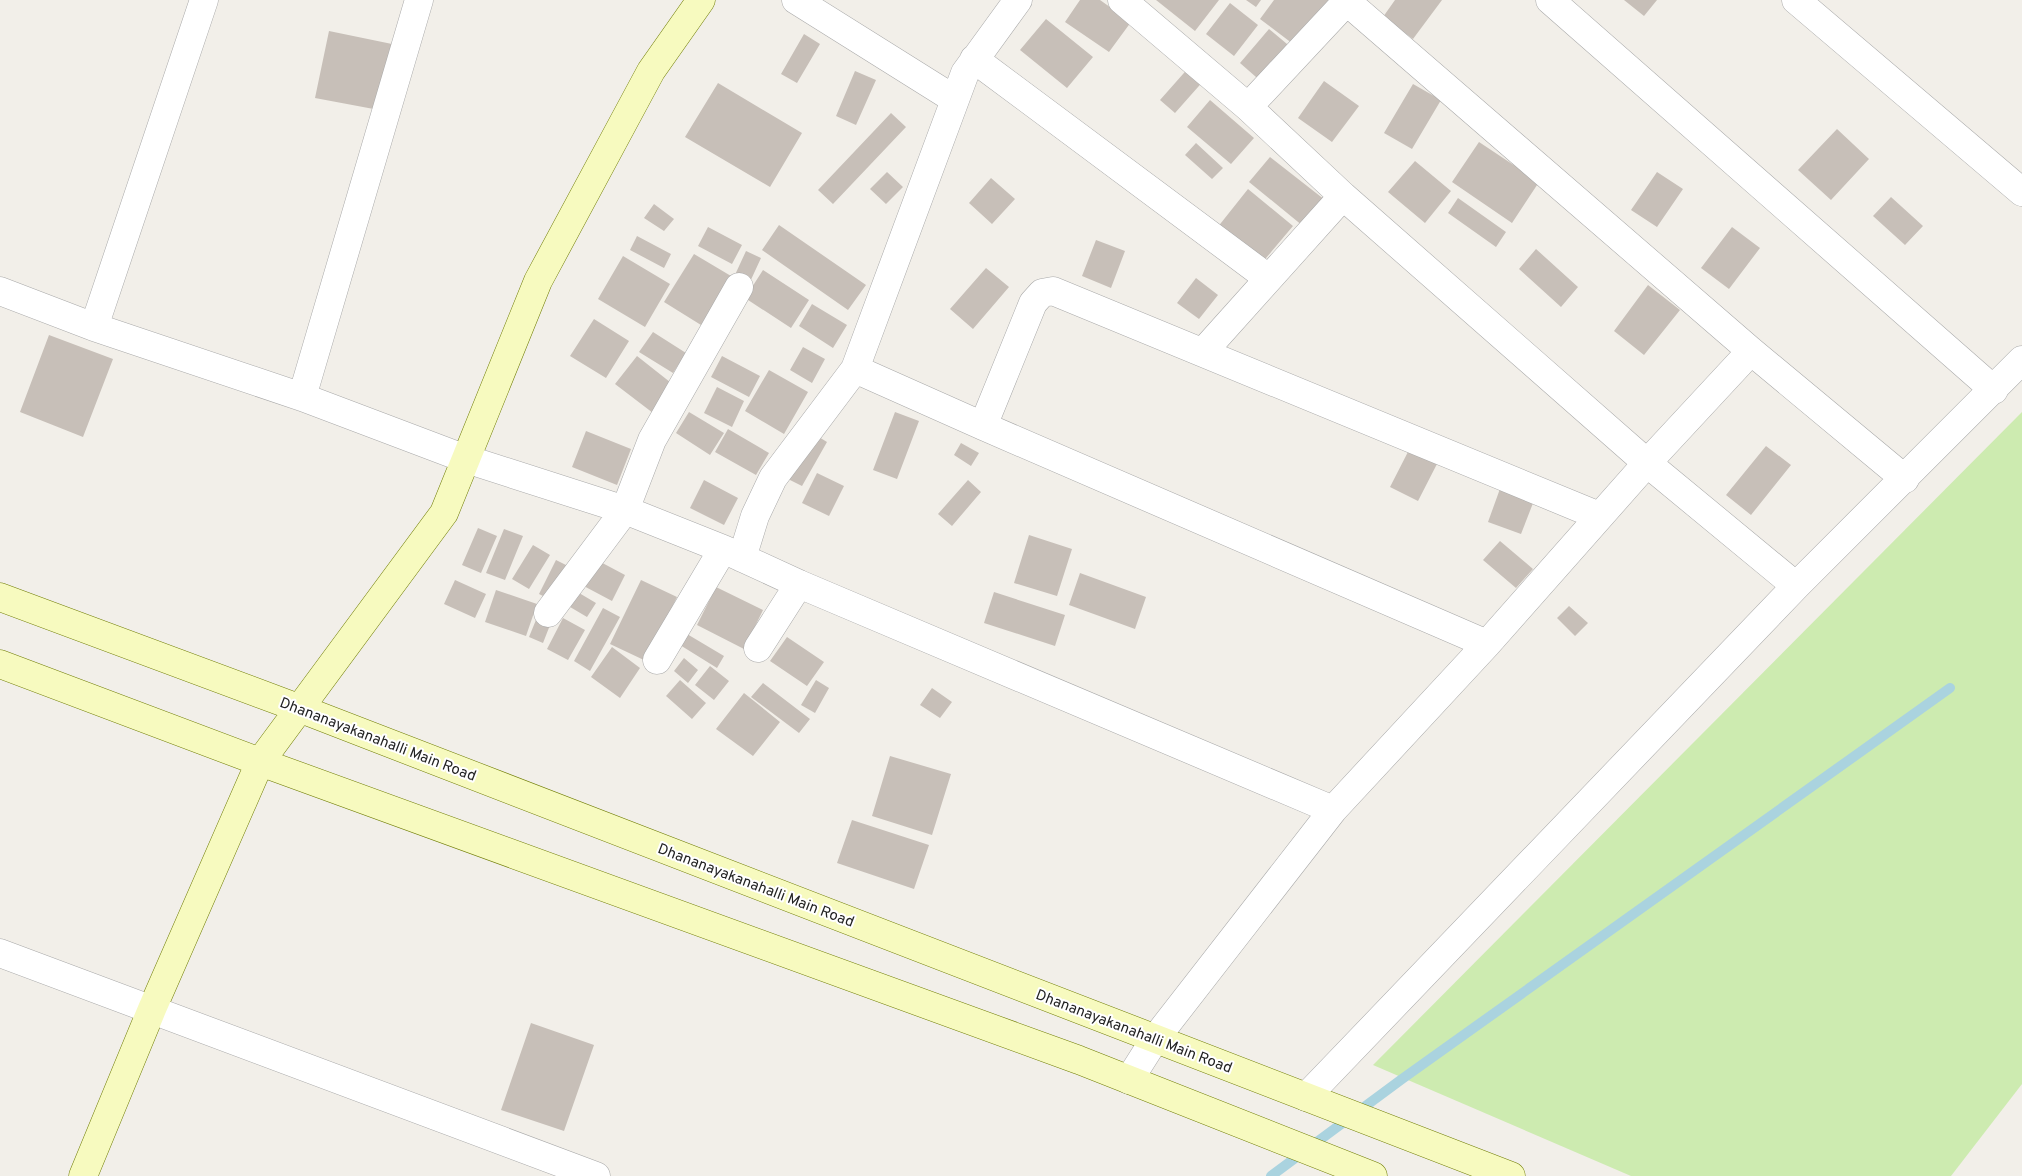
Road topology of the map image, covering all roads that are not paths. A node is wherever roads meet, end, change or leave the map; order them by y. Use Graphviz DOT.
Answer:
graph roads {
  1 [pos="204,0"];
  2 [pos="419,0"];
  3 [pos="701,0"];
  4 [pos="796,0"];
  5 [pos="1018,0"];
  6 [pos="1122,0"];
  7 [pos="1550,0"];
  8 [pos="1796,0"];
  9 [pos="1347,1"];
  10 [pos="974,59"];
  11 [pos="954,99"];
  12 [pos="1248,107"];
  13 [pos="2022,192"];
  14 [pos="1343,196"];
  15 [pos="1268,278"];
  16 [pos="739,287"];
  17 [pos="0,291"];
  18 [pos="94,327"];
  19 [pos="1203,352"];
  20 [pos="1751,352"];
  21 [pos="2022,360"];
  22 [pos="855,368"];
  23 [pos="1994,390"];
  24 [pos="302,397"];
  25 [pos="983,426"];
  26 [pos="466,460"];
  27 [pos="1647,463"];
  28 [pos="1905,479"];
  29 [pos="625,510"];
  30 [pos="1600,516"];
  31 [pos="732,554"];
  32 [pos="799,584"];
  33 [pos="1796,586"];
  34 [pos="0,597"];
  35 [pos="548,613"];
  36 [pos="1487,644"];
  37 [pos="758,648"];
  38 [pos="657,660"];
  39 [pos="0,664"];
  40 [pos="301,709"];
  41 [pos="260,762"];
  42 [pos="1333,810"];
  43 [pos="0,953"];
  44 [pos="152,1009"];
  45 [pos="1155,1039"];
  46 [pos="1129,1080"];
  47 [pos="1306,1097"];
  48 [pos="83,1176"];
  49 [pos="596,1176"];
  50 [pos="1373,1176"];
  51 [pos="1511,1176"];
  1 -- 18 [label="street"];
  2 -- 24 [label="street"];
  3 -- 26 [label="street"];
  4 -- 11 [label="street"];
  5 -- 10 [label="street"];
  6 -- 12 [label="street"];
  7 -- 23 [label="street"];
  8 -- 13 [label="street"];
  9 -- 12 [label="street"];
  9 -- 20 [label="street"];
  10 -- 11 [label="street"];
  10 -- 15 [label="street"];
  11 -- 22 [label="street"];
  12 -- 14 [label="street"];
  14 -- 15 [label="street"];
  14 -- 27 [label="street"];
  15 -- 19 [label="street"];
  16 -- 29 [label="street"];
  17 -- 18 [label="street"];
  18 -- 24 [label="street"];
  19 -- 25 [label="street"];
  19 -- 30 [label="street"];
  20 -- 27 [label="street"];
  20 -- 28 [label="street"];
  21 -- 23 [label="street"];
  22 -- 25 [label="street"];
  22 -- 31 [label="street"];
  23 -- 28 [label="street"];
  24 -- 26 [label="street"];
  25 -- 36 [label="street"];
  26 -- 29 [label="street"];
  26 -- 40 [label="street"];
  27 -- 30 [label="street"];
  27 -- 33 [label="street"];
  28 -- 33 [label="street"];
  29 -- 31 [label="street"];
  29 -- 35 [label="street"];
  30 -- 36 [label="street"];
  31 -- 32 [label="street"];
  31 -- 38 [label="street"];
  32 -- 37 [label="street"];
  32 -- 42 [label="street"];
  33 -- 47 [label="street"];
  34 -- 40 [label="street, Dhananayakanahalli Main Road"];
  36 -- 42 [label="street"];
  39 -- 41 [label="street"];
  40 -- 41 [label="street"];
  40 -- 45 [label="street, Dhananayakanahalli Main Road"];
  41 -- 44 [label="street"];
  41 -- 46 [label="street"];
  42 -- 45 [label="street"];
  43 -- 44 [label="street"];
  44 -- 48 [label="street"];
  44 -- 49 [label="street"];
  45 -- 46 [label="street"];
  45 -- 47 [label="street, Dhananayakanahalli Main Road"];
  46 -- 50 [label="street"];
  47 -- 51 [label="street, Dhananayakanahalli Main Road"];
}
